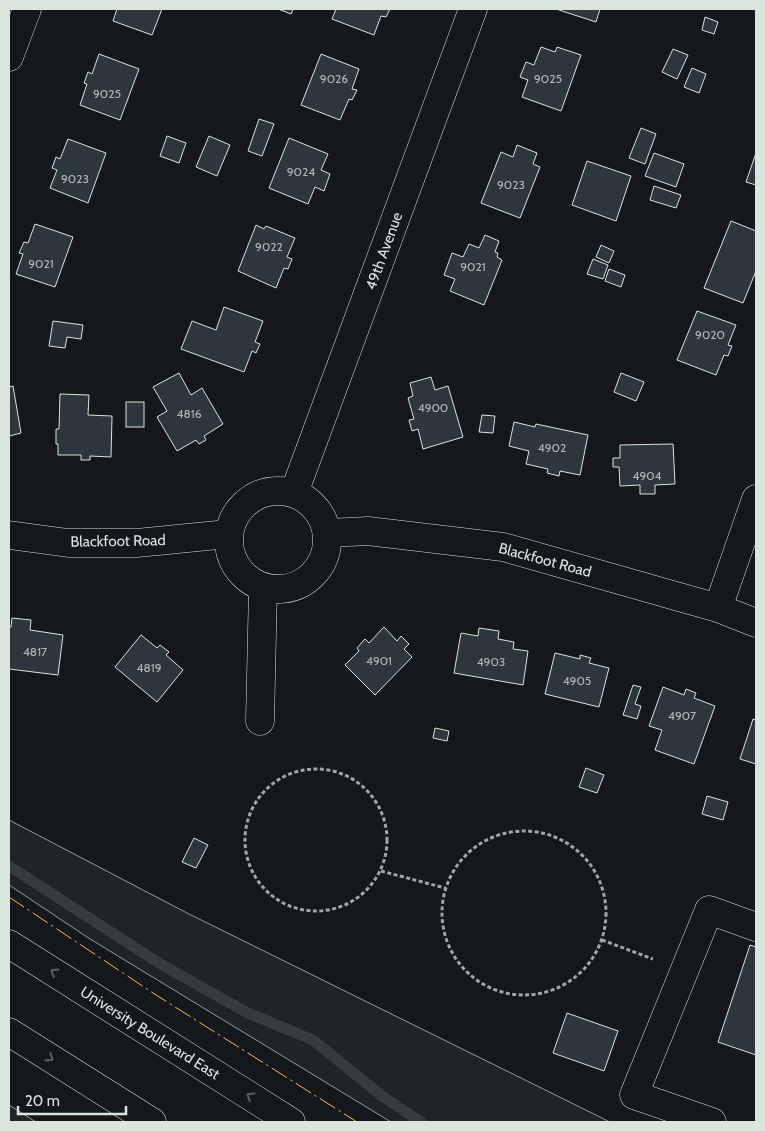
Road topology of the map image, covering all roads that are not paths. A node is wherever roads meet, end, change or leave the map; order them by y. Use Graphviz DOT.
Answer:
graph roads {
  1 [pos="27,9"];
  2 [pos="473,9"];
  3 [pos="9,57"];
  4 [pos="294,492"];
  5 [pos="756,498"];
  6 [pos="328,533"];
  7 [pos="228,534"];
  8 [pos="9,535"];
  9 [pos="263,588"];
  10 [pos="718,608"];
  11 [pos="756,623"];
  12 [pos="260,721"];
  13 [pos="756,927"];
  14 [pos="9,944"];
  15 [pos="9,1032"];
  16 [pos="152,1122"];
  17 [pos="291,1122"];
  18 [pos="712,1122"];
  1 -- 3 [label="street"];
  2 -- 4 [label="street, 49th Avenue"];
  4 -- 6 [label="street"];
  4 -- 7 [label="street"];
  5 -- 10 [label="street"];
  6 -- 9 [label="street"];
  6 -- 10 [label="street, Blackfoot Road"];
  7 -- 8 [label="street, Blackfoot Road"];
  7 -- 9 [label="street"];
  9 -- 12 [label="street"];
  10 -- 11 [label="street, Blackfoot Road"];
  13 -- 18 [label="street"];
  17 -- 14 [label="street, University Boulevard East, one-way"];
  15 -- 16 [label="street, one-way"];
}
